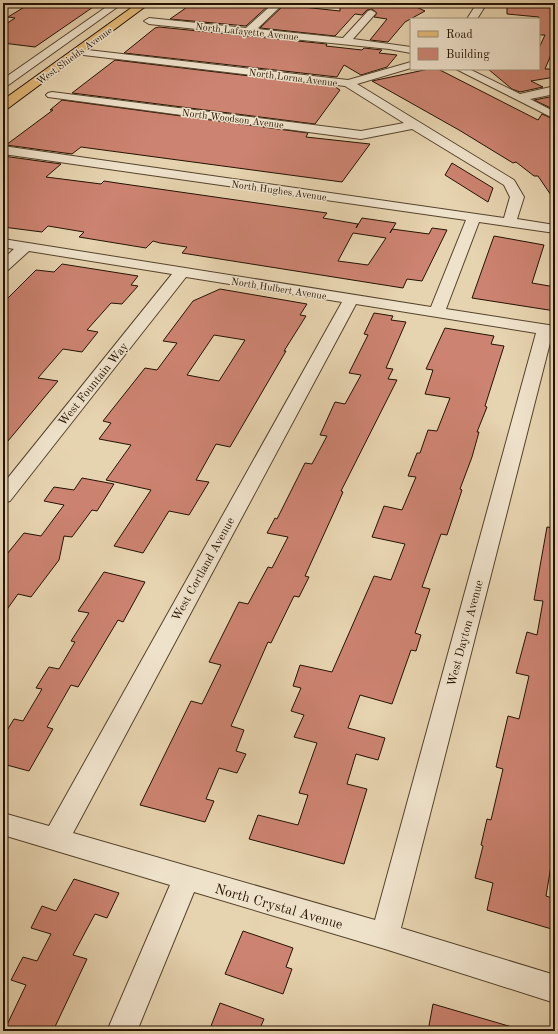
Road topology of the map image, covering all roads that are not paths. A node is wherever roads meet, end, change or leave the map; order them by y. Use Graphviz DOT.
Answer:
graph roads {
  1 [pos="10,3"];
  2 [pos="118,3"];
  3 [pos="145,3"];
  4 [pos="279,3"];
  5 [pos="482,3"];
  6 [pos="3,7"];
  7 [pos="372,13"];
  8 [pos="473,18"];
  9 [pos="148,21"];
  10 [pos="248,32"];
  11 [pos="345,42"];
  12 [pos="410,50"];
  13 [pos="79,52"];
  14 [pos="410,65"];
  15 [pos="463,70"];
  16 [pos="348,83"];
  17 [pos="3,84"];
  18 [pos="555,89"];
  19 [pos="52,95"];
  20 [pos="519,98"];
  21 [pos="3,106"];
  22 [pos="555,116"];
  23 [pos="414,125"];
  24 [pos="3,150"];
  25 [pos="474,217"];
  26 [pos="509,223"];
  27 [pos="555,229"];
  28 [pos="3,243"];
  29 [pos="25,247"];
  30 [pos="3,267"];
  31 [pos="182,272"];
  32 [pos="351,299"];
  33 [pos="437,312"];
  34 [pos="550,331"];
  35 [pos="3,496"];
  36 [pos="3,824"];
  37 [pos="56,840"];
  38 [pos="186,879"];
  39 [pos="384,936"];
  40 [pos="555,989"];
  41 [pos="122,1031"];
  1 -- 6 [label="street"];
  2 -- 17 [label="street, West Shields Avenue"];
  3 -- 13 [label="main road, West Shields Avenue"];
  4 -- 10 [label="street"];
  5 -- 8 [label="street"];
  7 -- 11 [label="street"];
  9 -- 10 [label="street, North Lafayette Avenue"];
  10 -- 11 [label="street, North Lafayette Avenue"];
  11 -- 12 [label="street, North Lafayette Avenue"];
  13 -- 16 [label="street, North Lorna Avenue"];
  13 -- 21 [label="main road, West Shields Avenue"];
  14 -- 16 [label="street"];
  15 -- 20 [label="street"];
  16 -- 23 [label="street, North Lorna Avenue"];
  18 -- 20 [label="street"];
  19 -- 23 [label="street, North Woodson Avenue"];
  20 -- 22 [label="street"];
  23 -- 26 [label="street, North Lorna Avenue"];
  24 -- 25 [label="street, North Hughes Avenue"];
  25 -- 26 [label="street, North Hughes Avenue"];
  25 -- 33 [label="street"];
  26 -- 27 [label="street, North Hughes Avenue"];
  28 -- 29 [label="street, North Hulbert Avenue"];
  29 -- 30 [label="street"];
  29 -- 31 [label="street, North Hulbert Avenue"];
  31 -- 32 [label="street, North Hulbert Avenue"];
  31 -- 35 [label="street, West Fountain Way"];
  32 -- 33 [label="street, North Hulbert Avenue"];
  32 -- 37 [label="street, West Cortland Avenue"];
  33 -- 34 [label="street, North Hulbert Avenue"];
  34 -- 39 [label="street, West Dayton Avenue"];
  36 -- 37 [label="street, North Crystal Avenue"];
  37 -- 38 [label="street, North Crystal Avenue"];
  38 -- 39 [label="street, North Crystal Avenue"];
  38 -- 41 [label="street"];
  39 -- 40 [label="street, North Crystal Avenue"];
}
